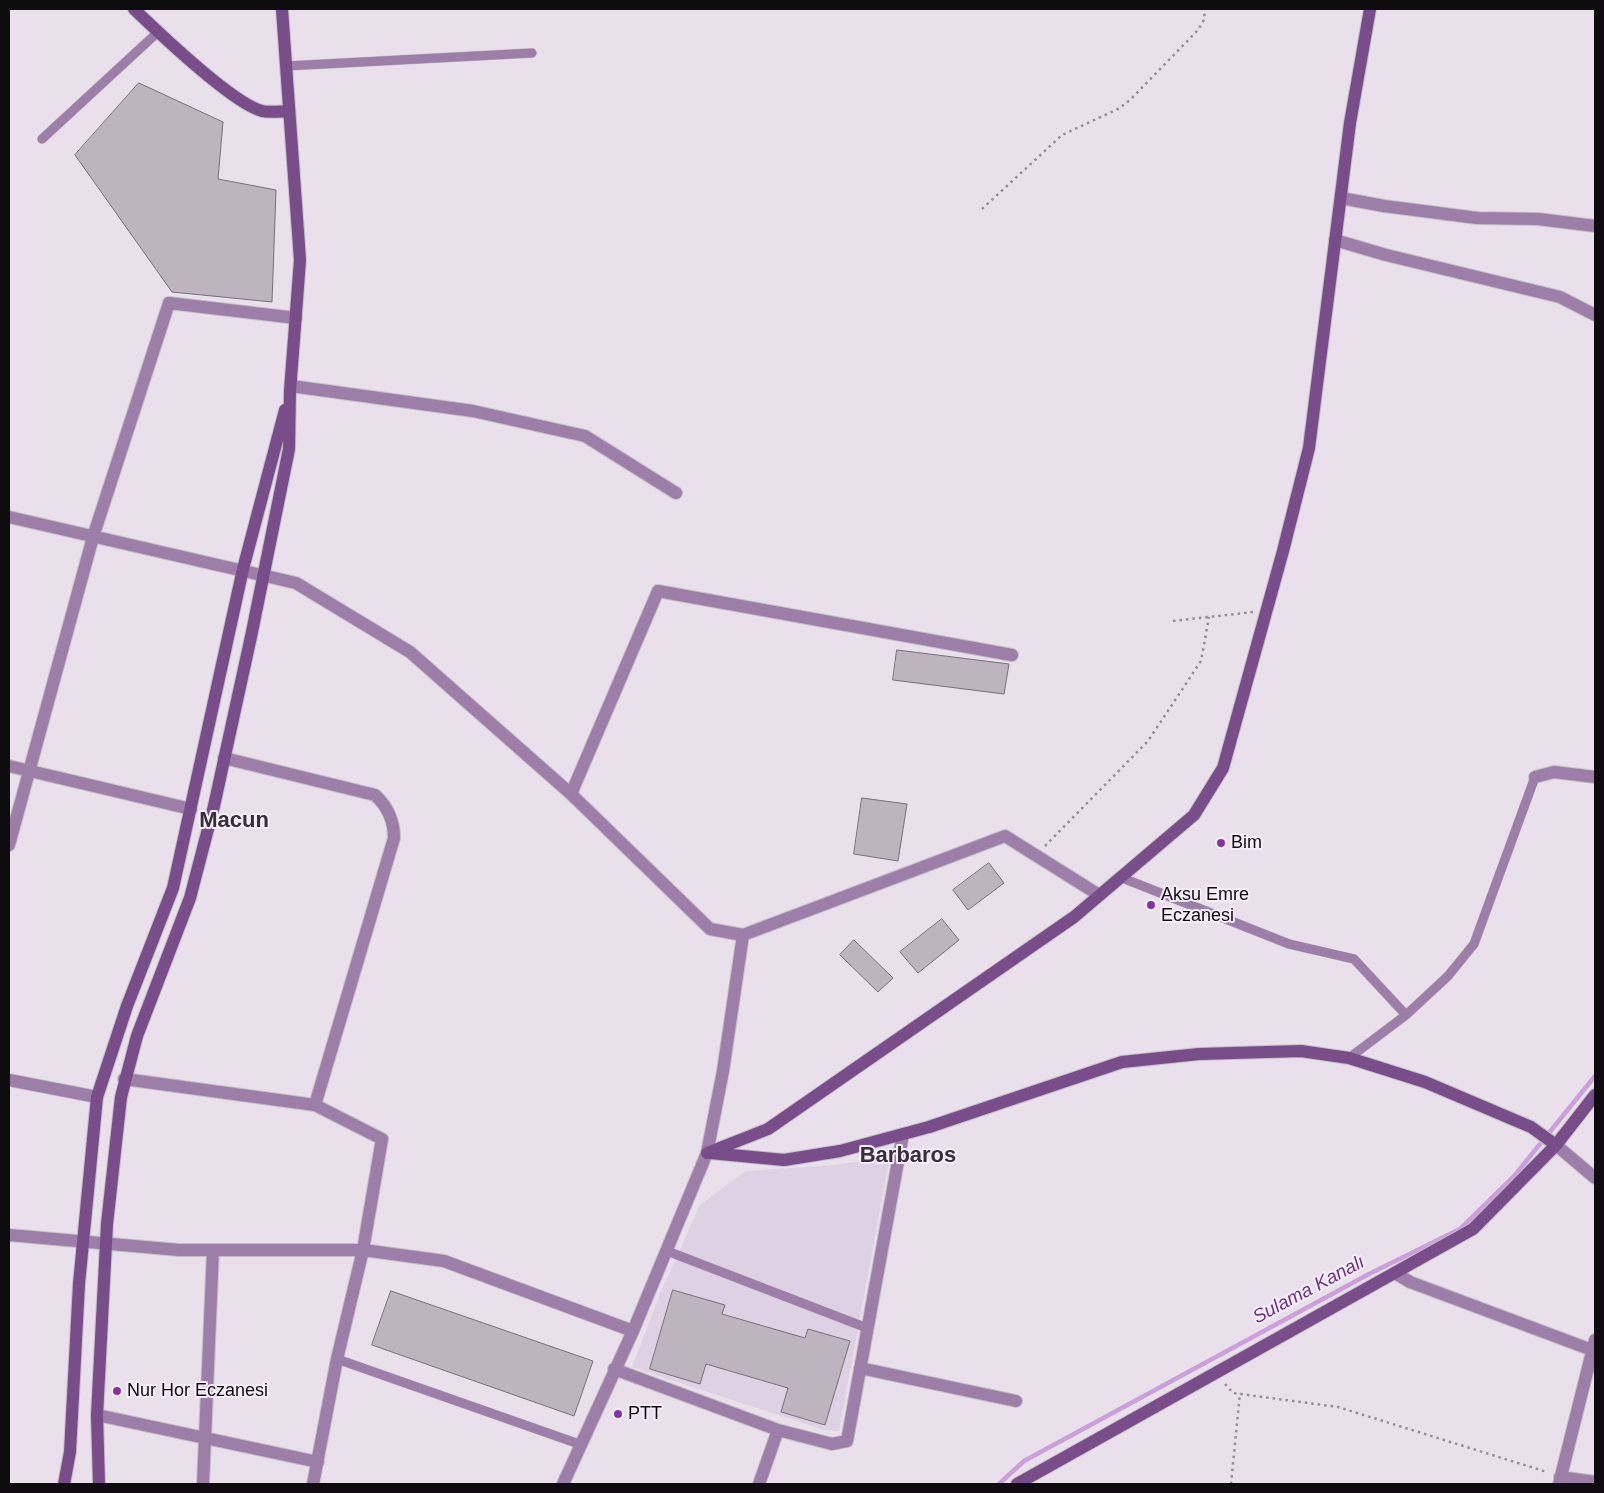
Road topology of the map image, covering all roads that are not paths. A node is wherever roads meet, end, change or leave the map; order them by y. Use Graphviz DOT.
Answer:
graph roads {
  1 [pos="134,9"];
  2 [pos="282,9"];
  3 [pos="1370,9"];
  4 [pos="158,32"];
  5 [pos="532,54"];
  6 [pos="286,66"];
  7 [pos="289,111"];
  8 [pos="42,139"];
  9 [pos="1341,198"];
  10 [pos="1595,226"];
  11 [pos="1335,240"];
  12 [pos="1595,315"];
  13 [pos="296,318"];
  14 [pos="290,388"];
  15 [pos="676,493"];
  16 [pos="9,516"];
  17 [pos="93,537"];
  18 [pos="243,569"];
  19 [pos="264,574"];
  20 [pos="1012,655"];
  21 [pos="224,758"];
  22 [pos="9,766"];
  23 [pos="30,773"];
  24 [pos="1535,777"];
  25 [pos="1595,777"];
  26 [pos="572,794"];
  27 [pos="191,809"];
  28 [pos="9,845"];
  29 [pos="1120,877"];
  30 [pos="1100,895"];
  31 [pos="742,935"];
  32 [pos="1406,1015"];
  33 [pos="1350,1058"];
  34 [pos="124,1079"];
  35 [pos="9,1080"];
  36 [pos="1595,1095"];
  37 [pos="97,1097"];
  38 [pos="315,1105"];
  39 [pos="903,1134"];
  40 [pos="1553,1142"];
  41 [pos="708,1153"];
  42 [pos="1595,1178"];
  43 [pos="9,1235"];
  44 [pos="83,1241"];
  45 [pos="107,1243"];
  46 [pos="213,1250"];
  47 [pos="364,1250"];
  48 [pos="667,1251"];
  49 [pos="1395,1273"];
  50 [pos="867,1328"];
  51 [pos="633,1331"];
  52 [pos="1594,1345"];
  53 [pos="337,1359"];
  54 [pos="860,1368"];
  55 [pos="614,1369"];
  56 [pos="1016,1401"];
  57 [pos="97,1415"];
  58 [pos="778,1430"];
  59 [pos="205,1438"];
  60 [pos="580,1444"];
  61 [pos="318,1462"];
  62 [pos="1559,1480"];
  63 [pos="1595,1482"];
  64 [pos="64,1484"];
  65 [pos="99,1484"];
  66 [pos="202,1484"];
  67 [pos="313,1484"];
  68 [pos="563,1484"];
  69 [pos="759,1484"];
  70 [pos="1017,1484"];
  1 -- 4 [label="street"];
  2 -- 6 [label="street"];
  3 -- 9 [label="street"];
  4 -- 7 [label="street"];
  4 -- 8 [label="lane"];
  5 -- 6 [label="lane"];
  6 -- 7 [label="street"];
  7 -- 13 [label="street"];
  9 -- 10 [label="street"];
  9 -- 11 [label="street"];
  11 -- 12 [label="street"];
  11 -- 29 [label="street"];
  13 -- 14 [label="street"];
  13 -- 17 [label="street"];
  14 -- 15 [label="street"];
  14 -- 18 [label="street"];
  14 -- 19 [label="street"];
  16 -- 17 [label="street"];
  17 -- 18 [label="street"];
  17 -- 23 [label="street"];
  18 -- 19 [label="street"];
  18 -- 27 [label="street"];
  19 -- 21 [label="street"];
  19 -- 26 [label="street"];
  20 -- 26 [label="street"];
  21 -- 34 [label="street"];
  21 -- 38 [label="street"];
  22 -- 23 [label="street"];
  23 -- 27 [label="street"];
  23 -- 28 [label="street"];
  24 -- 25 [label="street"];
  24 -- 32 [label="lane"];
  26 -- 31 [label="street"];
  27 -- 37 [label="street"];
  29 -- 30 [label="street"];
  29 -- 32 [label="lane"];
  30 -- 31 [label="street"];
  30 -- 41 [label="street"];
  31 -- 41 [label="street"];
  32 -- 33 [label="lane"];
  33 -- 39 [label="street"];
  33 -- 40 [label="street"];
  34 -- 38 [label="street"];
  34 -- 45 [label="street"];
  35 -- 37 [label="street"];
  36 -- 40 [label="street"];
  37 -- 44 [label="street"];
  38 -- 47 [label="street"];
  39 -- 41 [label="street"];
  39 -- 50 [label="street"];
  40 -- 42 [label="street"];
  40 -- 49 [label="street"];
  41 -- 48 [label="street"];
  43 -- 44 [label="street"];
  44 -- 45 [label="street"];
  44 -- 64 [label="street"];
  45 -- 46 [label="street"];
  45 -- 57 [label="street"];
  46 -- 47 [label="street"];
  46 -- 59 [label="street"];
  47 -- 51 [label="street"];
  47 -- 53 [label="street"];
  48 -- 50 [label="lane"];
  48 -- 51 [label="street"];
  49 -- 52 [label="street"];
  49 -- 70 [label="street"];
  50 -- 54 [label="street"];
  51 -- 55 [label="street"];
  52 -- 62 [label="street"];
  53 -- 60 [label="lane"];
  53 -- 61 [label="street"];
  54 -- 56 [label="street"];
  54 -- 58 [label="street"];
  55 -- 58 [label="street"];
  55 -- 60 [label="street"];
  57 -- 59 [label="street"];
  57 -- 65 [label="street"];
  58 -- 69 [label="street"];
  59 -- 61 [label="street"];
  59 -- 66 [label="street"];
  60 -- 68 [label="street"];
  61 -- 67 [label="street"];
  62 -- 63 [label="street"];
}
